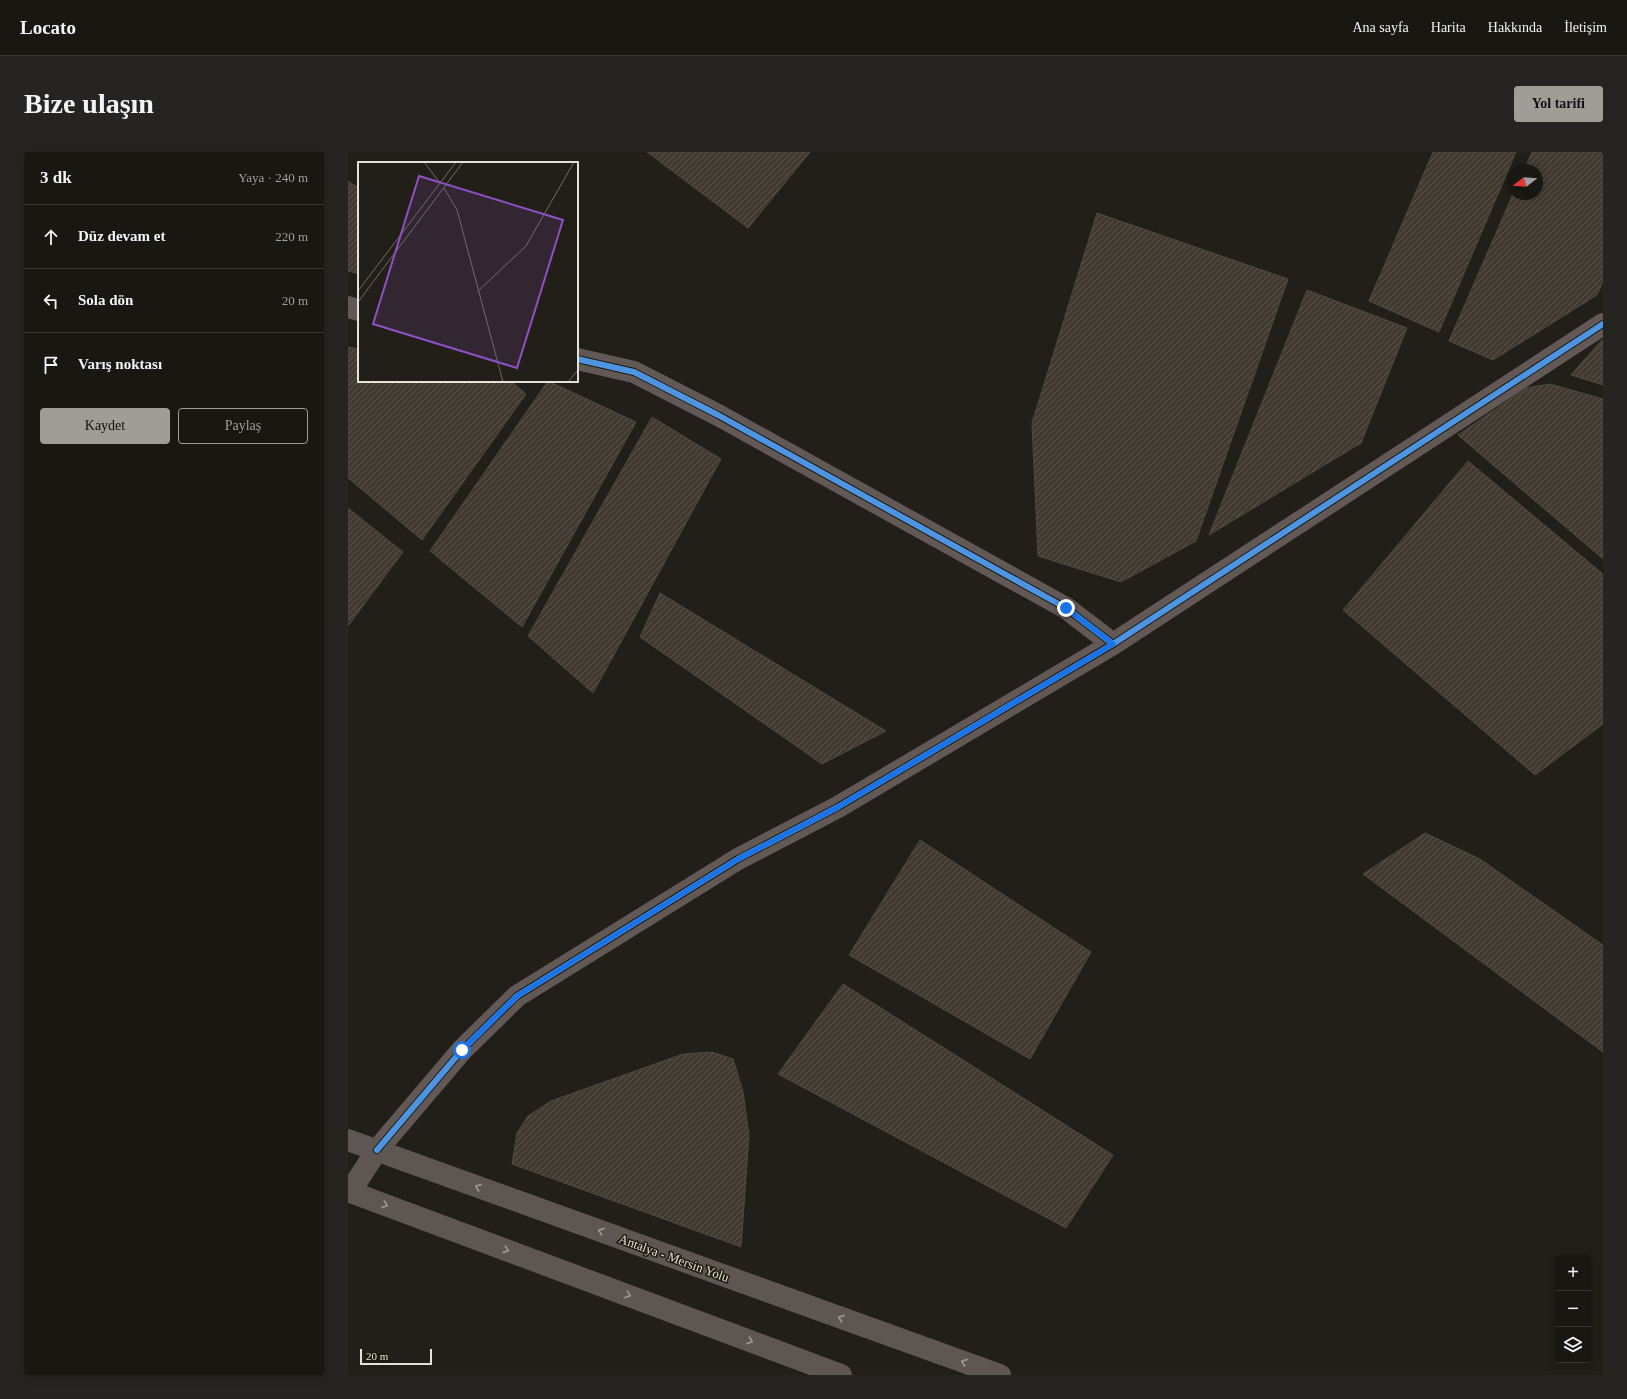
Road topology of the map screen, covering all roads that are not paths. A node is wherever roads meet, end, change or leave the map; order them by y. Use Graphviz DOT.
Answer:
graph roads {
  1 [pos="348,307"];
  2 [pos="358,310"];
  3 [pos="1603,324"];
  4 [pos="578,360"];
  5 [pos="1113,644"];
  6 [pos="348,1140"];
  7 [pos="377,1150"];
  8 [pos="349,1192"];
  9 [pos="841,1375"];
  10 [pos="1000,1375"];
  1 -- 2 [label="street"];
  3 -- 5 [label="street"];
  4 -- 5 [label="street"];
  5 -- 7 [label="street"];
  6 -- 7 [label="highway, Antalya - Mersin Yolu"];
  7 -- 8 [label="highway"];
  10 -- 7 [label="highway, Antalya - Mersin Yolu, one-way"];
  8 -- 9 [label="highway, one-way"];
}
